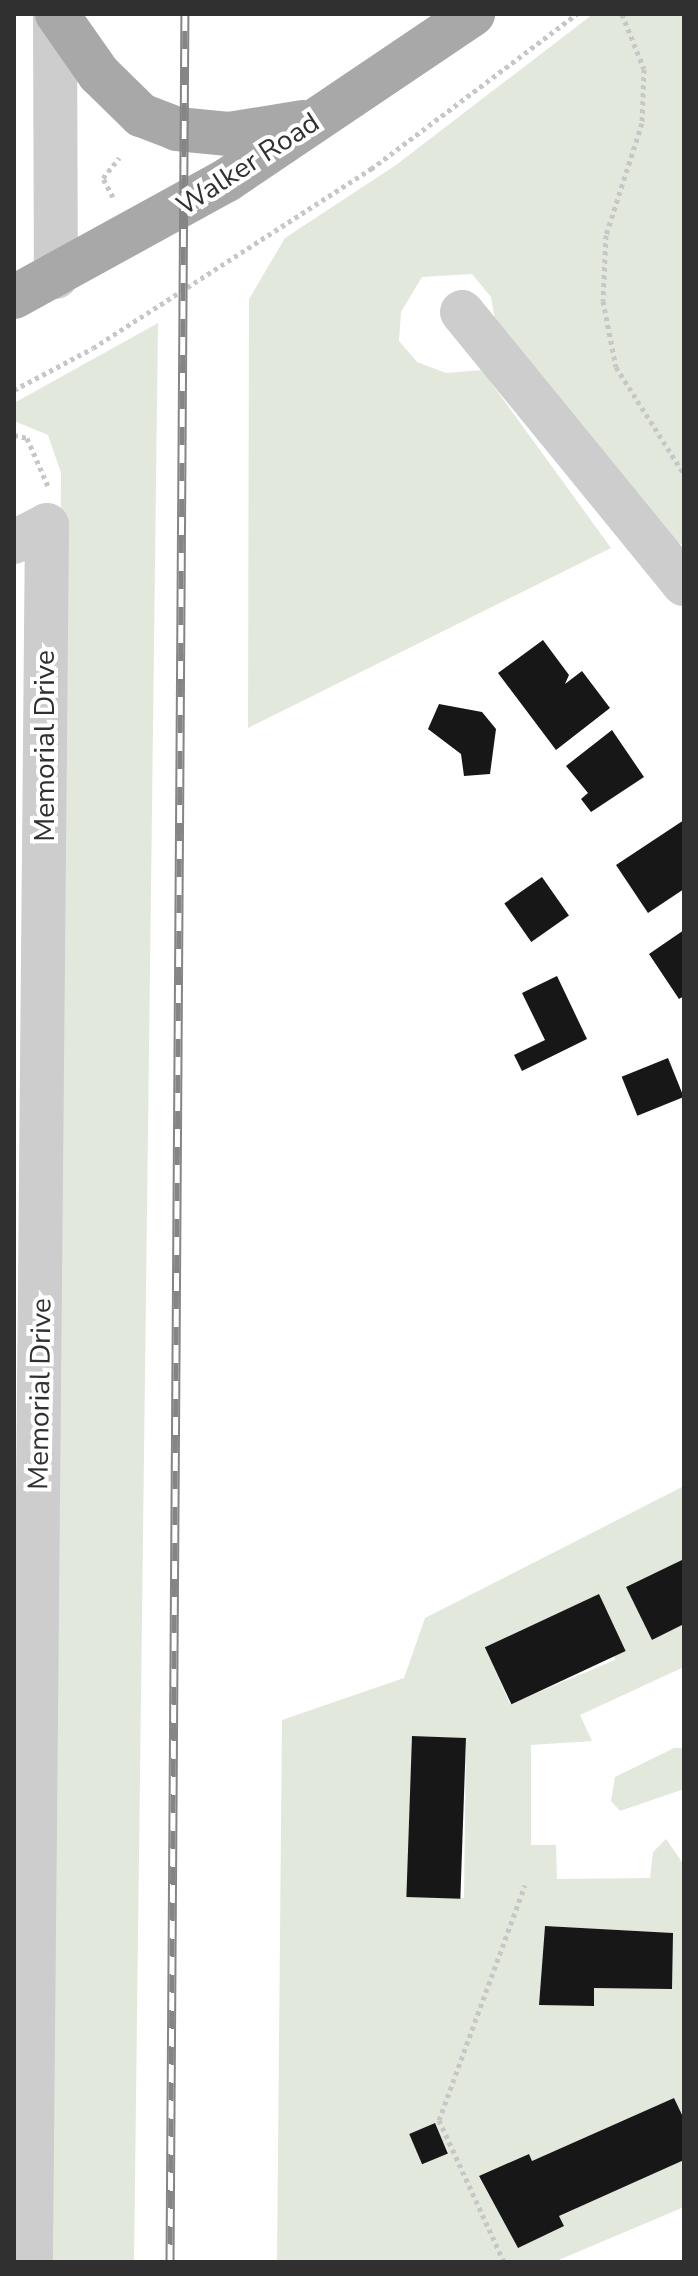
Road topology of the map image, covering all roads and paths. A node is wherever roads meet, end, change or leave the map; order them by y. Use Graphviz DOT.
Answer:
graph roads {
  1 [pos="56,14"];
  2 [pos="473,14"];
  3 [pos="577,14"];
  4 [pos="622,14"];
  5 [pos="317,120"];
  6 [pos="119,158"];
  7 [pos="113,198"];
  8 [pos="56,277"];
  9 [pos="14,297"];
  10 [pos="462,312"];
  11 [pos="14,390"];
  12 [pos="14,435"];
  13 [pos="684,474"];
  14 [pos="31,534"];
  15 [pos="684,584"];
  16 [pos="29,828"];
  17 [pos="28,1116"];
  18 [pos="27,1405"];
  19 [pos="525,1885"];
  20 [pos="24,1901"];
  21 [pos="31,2262"];
  22 [pos="504,2262"];
  1 -- 5 [label="main road"];
  1 -- 8 [label="street"];
  2 -- 5 [label="main road, Walker Road"];
  3 -- 11 [label="path"];
  4 -- 13 [label="path"];
  5 -- 8 [label="main road, Walker Road"];
  6 -- 7 [label="path"];
  8 -- 9 [label="main road, Walker Road"];
  10 -- 15 [label="street"];
  12 -- 14 [label="path"];
  14 -- 16 [label="street, Memorial Drive"];
  16 -- 17 [label="street, Memorial Drive"];
  17 -- 18 [label="street, Memorial Drive"];
  18 -- 20 [label="street, Memorial Drive"];
  19 -- 22 [label="path"];
  20 -- 21 [label="street, Memorial Drive"];
}
